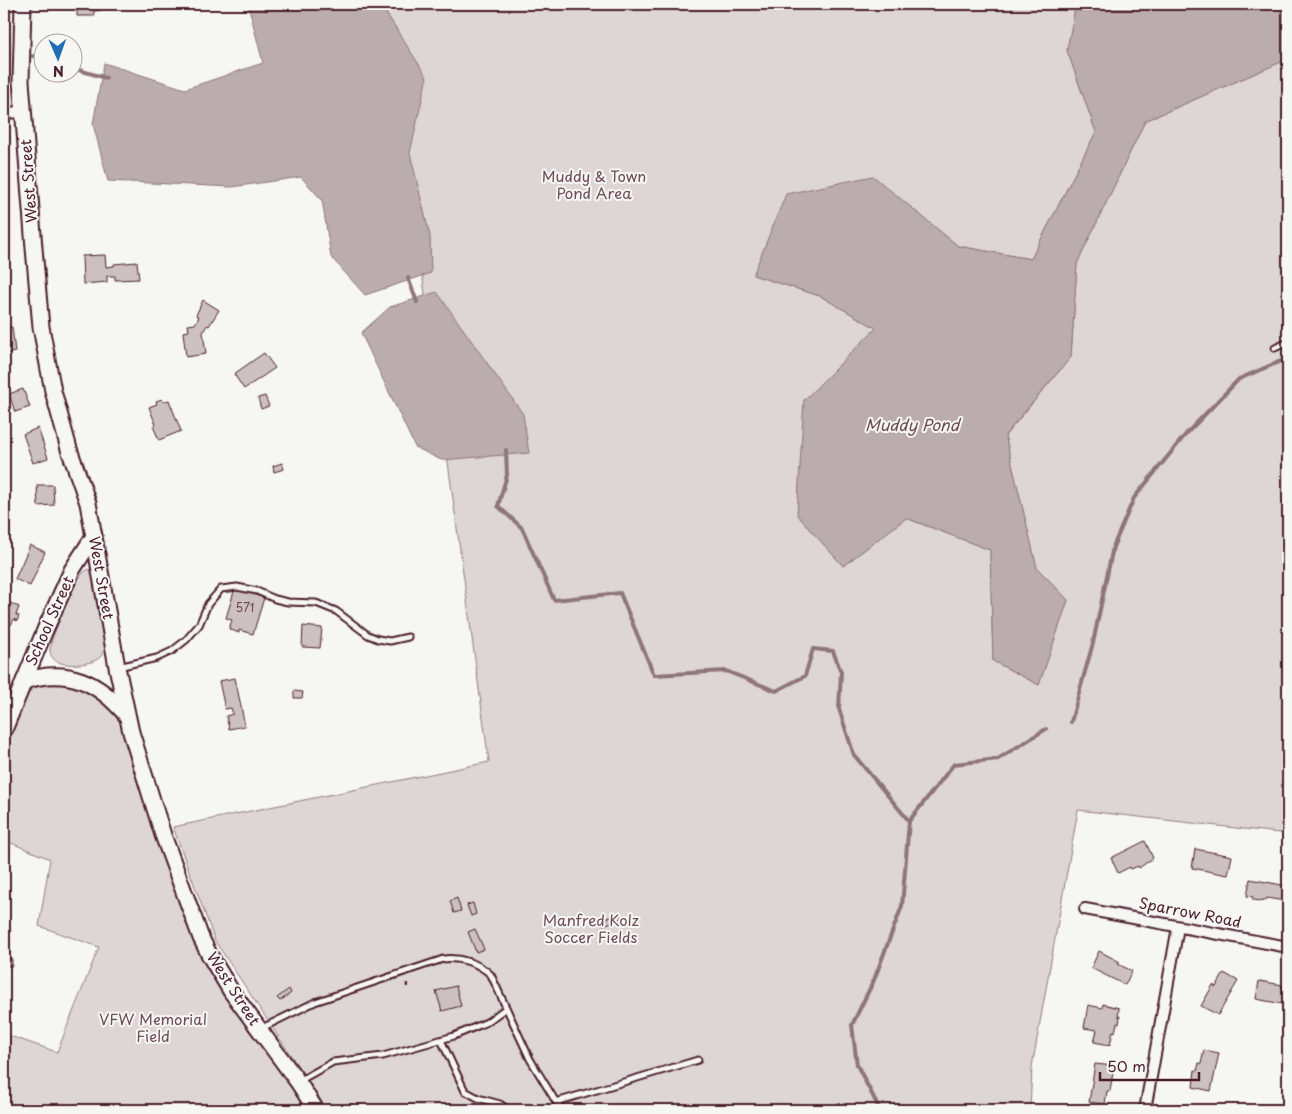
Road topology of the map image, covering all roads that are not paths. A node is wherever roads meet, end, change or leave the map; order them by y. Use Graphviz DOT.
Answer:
graph roads {
  1 [pos="23,4"];
  2 [pos="23,112"];
  3 [pos="4,113"];
  4 [pos="1288,342"];
  5 [pos="1275,348"];
  6 [pos="94,536"];
  7 [pos="408,637"];
  8 [pos="117,667"];
  9 [pos="24,681"];
  10 [pos="128,717"];
  11 [pos="4,730"];
  12 [pos="1085,909"];
  13 [pos="1178,927"];
  14 [pos="1288,947"];
  15 [pos="506,1008"];
  16 [pos="260,1029"];
  17 [pos="441,1040"];
  18 [pos="698,1060"];
  19 [pos="298,1082"];
  20 [pos="556,1102"];
  21 [pos="316,1110"];
  22 [pos="509,1110"];
  23 [pos="563,1110"];
  24 [pos="1145,1110"];
  1 -- 2 [label="street, West Street"];
  2 -- 3 [label="street"];
  2 -- 6 [label="street, West Street"];
  4 -- 5 [label="lane"];
  6 -- 8 [label="street, West Street"];
  6 -- 9 [label="street, School Street"];
  7 -- 8 [label="lane"];
  8 -- 10 [label="street, West Street"];
  9 -- 10 [label="street, School Street"];
  9 -- 11 [label="street, School Street"];
  10 -- 16 [label="street, West Street"];
  12 -- 13 [label="street, Sparrow Road"];
  13 -- 14 [label="street, Sparrow Road"];
  13 -- 24 [label="street"];
  15 -- 16 [label="lane"];
  15 -- 17 [label="lane"];
  15 -- 20 [label="lane"];
  16 -- 19 [label="street, West Street"];
  17 -- 19 [label="lane"];
  17 -- 22 [label="lane"];
  18 -- 20 [label="lane"];
  19 -- 21 [label="street, West Street"];
  20 -- 23 [label="lane"];
}
